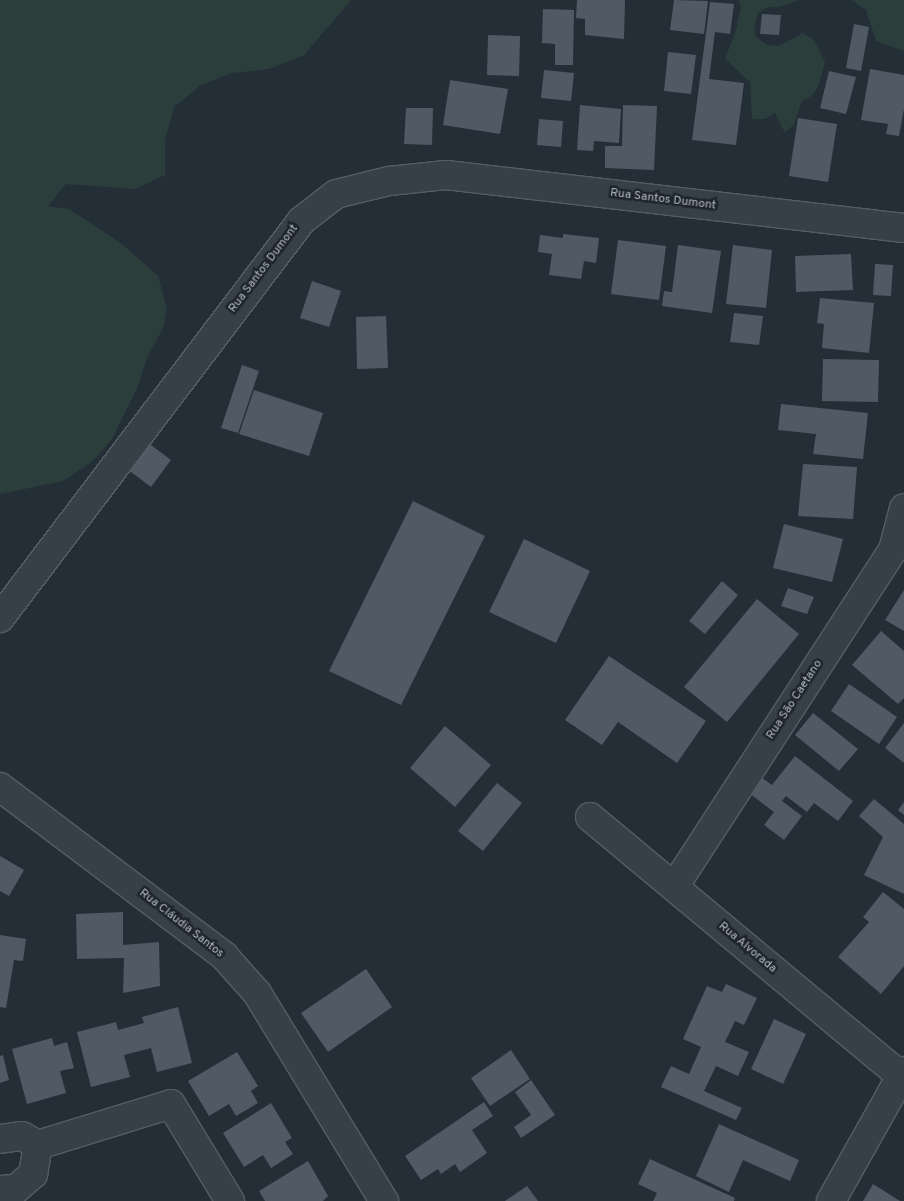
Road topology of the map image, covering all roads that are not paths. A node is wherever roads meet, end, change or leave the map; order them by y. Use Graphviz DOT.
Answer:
graph roads {
  1 [pos="904,228"];
  2 [pos="904,508"];
  3 [pos="0,618"];
  4 [pos="0,787"];
  5 [pos="590,817"];
  6 [pos="674,887"];
  7 [pos="903,1076"];
  8 [pos="0,1139"];
  9 [pos="38,1145"];
  10 [pos="0,1190"];
  11 [pos="230,1201"];
  12 [pos="384,1201"];
  13 [pos="831,1201"];
  1 -- 3 [label="street, Rua Santos Dumont"];
  2 -- 6 [label="street, Rua São Caetano"];
  4 -- 12 [label="street, Rua Cláudia Santos"];
  5 -- 6 [label="street, Rua Alvorada"];
  6 -- 7 [label="street, Rua Alvorada"];
  7 -- 13 [label="street"];
  8 -- 9 [label="street"];
  9 -- 10 [label="street"];
  9 -- 11 [label="street"];
}
